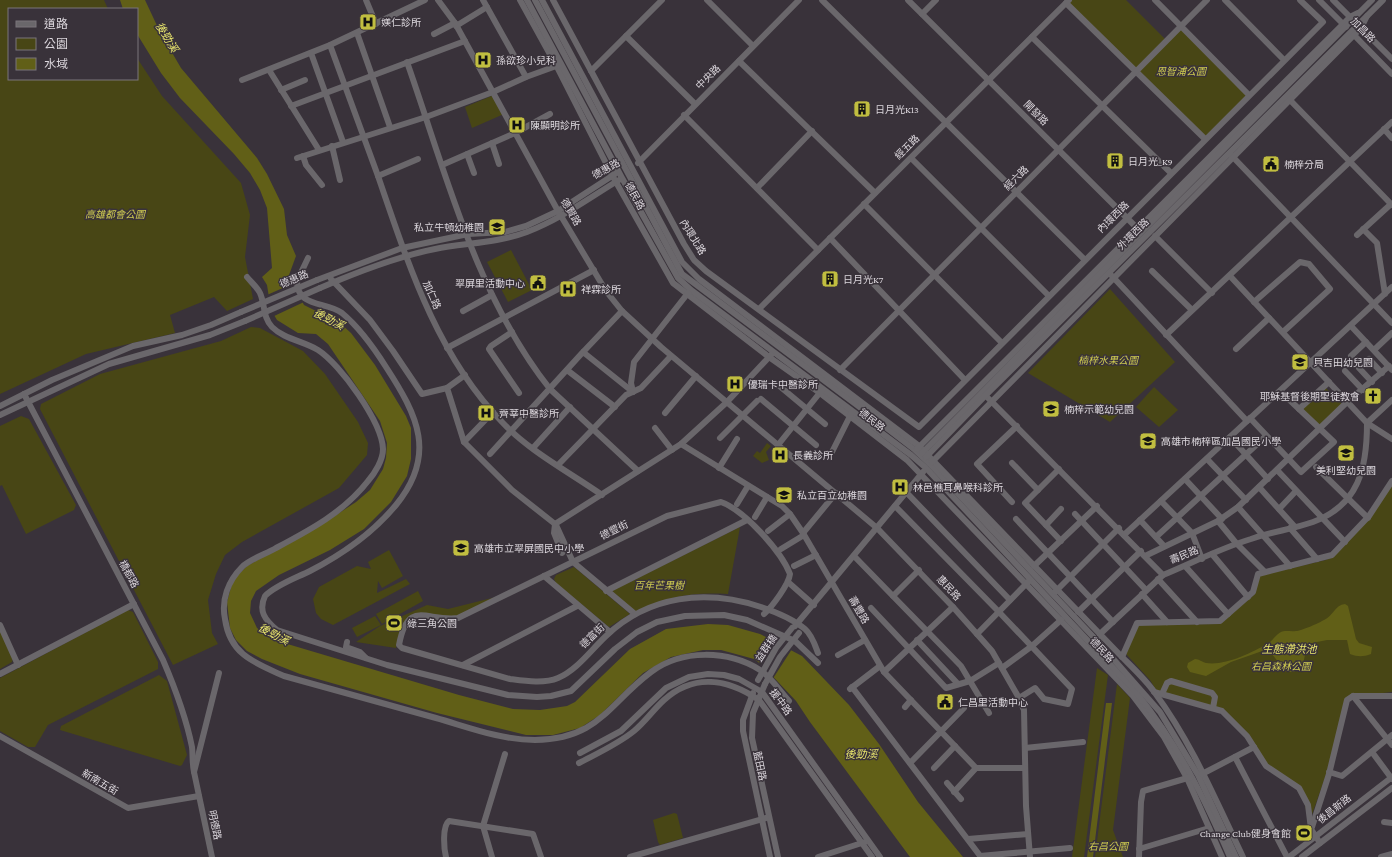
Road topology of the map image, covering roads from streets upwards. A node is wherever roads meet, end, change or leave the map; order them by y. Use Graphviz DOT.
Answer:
graph roads {
  1 [pos="366,0"];
  2 [pos="425,0"];
  3 [pos="438,0"];
  4 [pos="483,0"];
  5 [pos="520,0"];
  6 [pos="527,0"];
  7 [pos="535,0"];
  8 [pos="542,0"];
  9 [pos="553,0"];
  10 [pos="662,0"];
  11 [pos="707,0"];
  12 [pos="799,0"];
  13 [pos="822,0"];
  14 [pos="908,0"];
  15 [pos="936,0"];
  16 [pos="1155,0"];
  17 [pos="1207,0"];
  18 [pos="1225,0"];
  19 [pos="1300,0"];
  20 [pos="1319,0"];
  21 [pos="1333,0"];
  22 [pos="1372,0"];
  23 [pos="1382,0"];
  24 [pos="1067,1"];
  25 [pos="487,7"];
  26 [pos="922,14"];
  27 [pos="1356,22"];
  28 [pos="376,24"];
  29 [pos="456,24"];
  30 [pos="1181,26"];
  31 [pos="1349,30"];
  32 [pos="357,33"];
  33 [pos="434,34"];
  34 [pos="626,36"];
  35 [pos="1032,37"];
  36 [pos="465,41"];
  37 [pos="330,45"];
  38 [pos="753,46"];
  39 [pos="311,53"];
  40 [pos="581,53"];
  41 [pos="571,59"];
  42 [pos="1392,59"];
  43 [pos="1284,60"];
  44 [pos="739,61"];
  45 [pos="407,62"];
  46 [pos="560,65"];
  47 [pos="269,70"];
  48 [pos="591,71"];
  49 [pos="1136,71"];
  50 [pos="1392,74"];
  51 [pos="372,75"];
  52 [pos="526,77"];
  53 [pos="242,80"];
  54 [pos="305,80"];
  55 [pos="988,80"];
  56 [pos="344,85"];
  57 [pos="281,90"];
  58 [pos="493,92"];
  59 [pos="325,93"];
  60 [pos="1284,94"];
  61 [pos="1249,95"];
  62 [pos="695,104"];
  63 [pos="1102,105"];
  64 [pos="291,106"];
  65 [pos="550,114"];
  66 [pos="684,115"];
  67 [pos="426,117"];
  68 [pos="1392,122"];
  69 [pos="946,123"];
  70 [pos="390,127"];
  71 [pos="1384,129"];
  72 [pos="812,131"];
  73 [pos="515,133"];
  74 [pos="363,135"];
  75 [pos="1392,138"];
  76 [pos="1205,140"];
  77 [pos="343,142"];
  78 [pos="492,143"];
  79 [pos="332,146"];
  80 [pos="319,150"];
  81 [pos="1058,150"];
  82 [pos="1227,151"];
  83 [pos="467,154"];
  84 [pos="910,158"];
  85 [pos="418,160"];
  86 [pos="1351,161"];
  87 [pos="640,162"];
  88 [pos="499,164"];
  89 [pos="442,165"];
  90 [pos="632,168"];
  91 [pos="474,173"];
  92 [pos="623,173"];
  93 [pos="1171,173"];
  94 [pos="612,175"];
  95 [pos="378,176"];
  96 [pos="340,180"];
  97 [pos="616,182"];
  98 [pos="322,185"];
  99 [pos="757,188"];
  100 [pos="1016,192"];
  101 [pos="875,193"];
  102 [pos="864,204"];
  103 [pos="1392,205"];
  104 [pos="560,214"];
  105 [pos="1292,217"];
  106 [pos="1126,218"];
  107 [pos="981,228"];
  108 [pos="1364,229"];
  109 [pos="468,234"];
  110 [pos="1144,234"];
  111 [pos="1357,235"];
  112 [pos="1155,236"];
  113 [pos="830,238"];
  114 [pos="470,242"];
  115 [pos="402,248"];
  116 [pos="818,250"];
  117 [pos="405,256"];
  118 [pos="308,258"];
  119 [pos="1084,260"];
  120 [pos="1105,269"];
  121 [pos="594,270"];
  122 [pos="1152,271"];
  123 [pos="934,274"];
  124 [pos="329,275"];
  125 [pos="1230,276"];
  126 [pos="247,277"];
  127 [pos="1113,278"];
  128 [pos="699,279"];
  129 [pos="332,282"];
  130 [pos="693,287"];
  131 [pos="1392,287"];
  132 [pos="1212,293"];
  133 [pos="1385,294"];
  134 [pos="492,295"];
  135 [pos="686,295"];
  136 [pos="1049,296"];
  137 [pos="1254,302"];
  138 [pos="1374,304"];
  139 [pos="759,309"];
  140 [pos="899,310"];
  141 [pos="1192,310"];
  142 [pos="463,311"];
  143 [pos="622,311"];
  144 [pos="503,317"];
  145 [pos="1269,318"];
  146 [pos="1392,323"];
  147 [pos="1351,326"];
  148 [pos="512,332"];
  149 [pos="1283,332"];
  150 [pos="1392,334"];
  151 [pos="1166,335"];
  152 [pos="652,339"];
  153 [pos="782,342"];
  154 [pos="1366,342"];
  155 [pos="1002,343"];
  156 [pos="447,348"];
  157 [pos="1236,349"];
  158 [pos="1374,350"];
  159 [pos="584,352"];
  160 [pos="773,352"];
  161 [pos="671,356"];
  162 [pos="1351,356"];
  163 [pos="1369,360"];
  164 [pos="1311,362"];
  165 [pos="1359,368"];
  166 [pos="1390,368"];
  167 [pos="567,370"];
  168 [pos="840,370"];
  169 [pos="1344,371"];
  170 [pos="1382,373"];
  171 [pos="465,375"];
  172 [pos="696,376"];
  173 [pos="965,380"];
  174 [pos="1329,382"];
  175 [pos="1372,382"];
  176 [pos="777,384"];
  177 [pos="826,386"];
  178 [pos="447,388"];
  179 [pos="550,388"];
  180 [pos="1363,390"];
  181 [pos="982,391"];
  182 [pos="1280,391"];
  183 [pos="633,392"];
  184 [pos="519,393"];
  185 [pos="24,394"];
  186 [pos="991,400"];
  187 [pos="1392,400"];
  188 [pos="27,401"];
  189 [pos="727,402"];
  190 [pos="1349,402"];
  191 [pos="0,406"];
  192 [pos="570,407"];
  193 [pos="615,407"];
  194 [pos="855,408"];
  195 [pos="807,409"];
  196 [pos="1299,409"];
  197 [pos="493,412"];
  198 [pos="665,413"];
  199 [pos="0,415"];
  200 [pos="743,415"];
  201 [pos="1249,420"];
  202 [pos="1367,423"];
  203 [pos="825,424"];
  204 [pos="793,426"];
  205 [pos="1017,426"];
  206 [pos="918,427"];
  207 [pos="655,428"];
  208 [pos="593,429"];
  209 [pos="1320,429"];
  210 [pos="511,432"];
  211 [pos="1266,436"];
  212 [pos="1230,437"];
  213 [pos="720,438"];
  214 [pos="737,439"];
  215 [pos="1392,439"];
  216 [pos="464,442"];
  217 [pos="681,444"];
  218 [pos="778,445"];
  219 [pos="816,445"];
  220 [pos="533,448"];
  221 [pos="672,450"];
  222 [pos="832,452"];
  223 [pos="490,454"];
  224 [pos="1246,454"];
  225 [pos="920,459"];
  226 [pos="1207,459"];
  227 [pos="1288,459"];
  228 [pos="1012,463"];
  229 [pos="558,465"];
  230 [pos="1316,467"];
  231 [pos="719,468"];
  232 [pos="1059,469"];
  233 [pos="1277,470"];
  234 [pos="638,471"];
  235 [pos="921,474"];
  236 [pos="1223,476"];
  237 [pos="1184,479"];
  238 [pos="1268,479"];
  239 [pos="1392,481"];
  240 [pos="748,486"];
  241 [pos="1259,487"];
  242 [pos="1038,490"];
  243 [pos="1296,491"];
  244 [pos="906,492"];
  245 [pos="836,493"];
  246 [pos="602,495"];
  247 [pos="1200,496"];
  248 [pos="767,497"];
  249 [pos="1347,499"];
  250 [pos="1246,500"];
  251 [pos="1161,501"];
  252 [pos="1012,502"];
  253 [pos="737,504"];
  254 [pos="895,506"];
  255 [pos="1097,506"];
  256 [pos="1238,507"];
  257 [pos="1279,508"];
  258 [pos="1061,509"];
  259 [pos="790,514"];
  260 [pos="1075,514"];
  261 [pos="755,517"];
  262 [pos="1177,518"];
  263 [pos="1321,518"];
  264 [pos="1368,518"];
  265 [pos="1016,519"];
  266 [pos="747,520"];
  267 [pos="1140,520"];
  268 [pos="1220,520"];
  269 [pos="1081,521"];
  270 [pos="556,525"];
  271 [pos="1046,525"];
  272 [pos="1293,527"];
  273 [pos="877,528"];
  274 [pos="1119,528"];
  275 [pos="768,531"];
  276 [pos="804,534"];
  277 [pos="1125,534"];
  278 [pos="1192,534"];
  279 [pos="1262,535"];
  280 [pos="1156,537"];
  281 [pos="1061,541"];
  282 [pos="1345,542"];
  283 [pos="1103,544"];
  284 [pos="1236,544"];
  285 [pos="1164,546"];
  286 [pos="781,549"];
  287 [pos="1048,553"];
  288 [pos="1143,553"];
  289 [pos="562,554"];
  290 [pos="1212,554"];
  291 [pos="816,555"];
  292 [pos="854,556"];
  293 [pos="1202,559"];
  294 [pos="1317,559"];
  295 [pos="573,562"];
  296 [pos="794,566"];
  297 [pos="1034,566"];
  298 [pos="1185,566"];
  299 [pos="1290,566"];
  300 [pos="1125,567"];
  301 [pos="919,570"];
  302 [pos="1265,572"];
  303 [pos="1163,574"];
  304 [pos="544,576"];
  305 [pos="1070,576"];
  306 [pos="1033,577"];
  307 [pos="1158,579"];
  308 [pos="788,582"];
  309 [pos="832,583"];
  310 [pos="1057,589"];
  311 [pos="606,591"];
  312 [pos="1144,592"];
  313 [pos="892,596"];
  314 [pos="1248,597"];
  315 [pos="1048,598"];
  316 [pos="1092,599"];
  317 [pos="1010,600"];
  318 [pos="134,604"];
  319 [pos="814,605"];
  320 [pos="577,606"];
  321 [pos="953,607"];
  322 [pos="871,608"];
  323 [pos="766,612"];
  324 [pos="999,612"];
  325 [pos="1078,612"];
  326 [pos="635,614"];
  327 [pos="1228,614"];
  328 [pos="1061,620"];
  329 [pos="1113,622"];
  330 [pos="1167,622"];
  331 [pos="1196,622"];
  332 [pos="0,625"];
  333 [pos="795,626"];
  334 [pos="927,631"];
  335 [pos="610,632"];
  336 [pos="977,634"];
  337 [pos="1100,634"];
  338 [pos="865,640"];
  339 [pos="917,640"];
  340 [pos="347,642"];
  341 [pos="1100,644"];
  342 [pos="1032,646"];
  343 [pos="400,647"];
  344 [pos="908,648"];
  345 [pos="1099,651"];
  346 [pos="818,652"];
  347 [pos="838,654"];
  348 [pos="1122,657"];
  349 [pos="366,658"];
  350 [pos="1097,659"];
  351 [pos="818,663"];
  352 [pos="18,665"];
  353 [pos="463,665"];
  354 [pos="880,666"];
  355 [pos="1000,666"];
  356 [pos="884,672"];
  357 [pos="219,673"];
  358 [pos="0,674"];
  359 [pos="758,680"];
  360 [pos="970,681"];
  361 [pos="765,684"];
  362 [pos="958,684"];
  363 [pos="755,688"];
  364 [pos="762,692"];
  365 [pos="1154,692"];
  366 [pos="1162,694"];
  367 [pos="752,695"];
  368 [pos="1353,696"];
  369 [pos="1392,696"];
  370 [pos="1019,698"];
  371 [pos="758,700"];
  372 [pos="911,700"];
  373 [pos="789,701"];
  374 [pos="905,707"];
  375 [pos="964,708"];
  376 [pos="1213,708"];
  377 [pos="989,713"];
  378 [pos="941,732"];
  379 [pos="0,736"];
  380 [pos="1389,737"];
  381 [pos="1083,742"];
  382 [pos="1392,745"];
  383 [pos="955,746"];
  384 [pos="1254,747"];
  385 [pos="1025,748"];
  386 [pos="1372,752"];
  387 [pos="580,753"];
  388 [pos="504,754"];
  389 [pos="1235,757"];
  390 [pos="579,762"];
  391 [pos="910,763"];
  392 [pos="934,768"];
  393 [pos="976,768"];
  394 [pos="1025,768"];
  395 [pos="194,772"];
  396 [pos="1329,772"];
  397 [pos="1196,776"];
  398 [pos="1392,778"];
  399 [pos="947,783"];
  400 [pos="1392,788"];
  401 [pos="954,792"];
  402 [pos="199,796"];
  403 [pos="961,799"];
  404 [pos="770,818"];
  405 [pos="762,819"];
  406 [pos="1384,822"];
  407 [pos="1392,823"];
  408 [pos="483,826"];
  409 [pos="1209,828"];
  410 [pos="1311,829"];
  411 [pos="1028,834"];
  412 [pos="1315,837"];
  413 [pos="968,838"];
  414 [pos="865,842"];
  415 [pos="1320,843"];
  416 [pos="1070,848"];
  417 [pos="1139,849"];
  418 [pos="1392,854"];
  419 [pos="1030,855"];
  420 [pos="981,856"];
  421 [pos="212,857"];
  422 [pos="446,857"];
  423 [pos="492,857"];
  424 [pos="541,857"];
  425 [pos="630,857"];
  426 [pos="770,857"];
  427 [pos="778,857"];
  428 [pos="818,857"];
  429 [pos="872,857"];
  430 [pos="880,857"];
  431 [pos="1139,857"];
  432 [pos="1222,857"];
  433 [pos="1230,857"];
  434 [pos="1236,857"];
  435 [pos="1243,857"];
  436 [pos="1288,857"];
  437 [pos="1302,857"];
  438 [pos="1381,857"];
  1 -- 28 [label="street"];
  2 -- 28 [label="street"];
  3 -- 29 [label="street, 德賢路"];
  4 -- 25 [label="street"];
  5 -- 46 [label="street, 德民路"];
  6 -- 46 [label="street, 德民路"];
  7 -- 41 [label="street, 德民路"];
  8 -- 41 [label="street, 德民路"];
  9 -- 40 [label="street, 內環北路"];
  10 -- 34 [label="street"];
  11 -- 38 [label="street"];
  12 -- 38 [label="street, 中央路"];
  13 -- 69 [label="street"];
  14 -- 26 [label="street, 開發路"];
  15 -- 26 [label="street"];
  16 -- 30 [label="street"];
  17 -- 30 [label="street, 經六路"];
  18 -- 43 [label="street"];
  19 -- 43 [label="street, 內環西路"];
  20 -- 31 [label="street, 加昌路"];
  21 -- 27 [label="street, 加昌路"];
  22 -- 27 [label="street, 外環西路"];
  23 -- 27 [label="street, 外環西路"];
  24 -- 35 [label="street, 經五路"];
  24 -- 49 [label="street"];
  25 -- 29 [label="street"];
  25 -- 52 [label="street"];
  26 -- 55 [label="street, 開發路"];
  27 -- 31 [label="street, 外環西路"];
  27 -- 31 [label="street, 外環西路"];
  27 -- 42 [label="street, 加昌路"];
  28 -- 32 [label="street"];
  29 -- 33 [label="street"];
  29 -- 36 [label="street, 德賢路"];
  30 -- 49 [label="street, 經六路"];
  30 -- 61 [label="street"];
  31 -- 50 [label="street, 加昌路"];
  31 -- 60 [label="street, 外環西路"];
  31 -- 60 [label="street, 外環西路"];
  32 -- 37 [label="street"];
  32 -- 51 [label="street"];
  34 -- 48 [label="street"];
  34 -- 62 [label="street"];
  35 -- 55 [label="street, 經五路"];
  35 -- 63 [label="street"];
  36 -- 45 [label="street"];
  36 -- 58 [label="street, 德賢路"];
  37 -- 39 [label="street"];
  37 -- 56 [label="street, 加仁路"];
  38 -- 44 [label="street, 中央路"];
  39 -- 47 [label="street"];
  39 -- 59 [label="street"];
  40 -- 41 [label="street"];
  40 -- 48 [label="street, 內環北路"];
  41 -- 46 [label="street"];
  41 -- 90 [label="street, 德民路"];
  41 -- 92 [label="street, 德民路"];
  43 -- 61 [label="street, 內環西路"];
  44 -- 62 [label="street, 中央路"];
  44 -- 72 [label="street"];
  45 -- 51 [label="street"];
  45 -- 67 [label="street"];
  46 -- 52 [label="street"];
  46 -- 92 [label="street, 德民路"];
  46 -- 94 [label="street, 德民路"];
  47 -- 53 [label="street"];
  47 -- 57 [label="street"];
  48 -- 87 [label="street, 內環北路"];
  49 -- 63 [label="street, 經六路"];
  49 -- 76 [label="street"];
  51 -- 56 [label="street"];
  51 -- 70 [label="street"];
  52 -- 58 [label="street"];
  54 -- 57 [label="street"];
  55 -- 69 [label="street, 經五路"];
  55 -- 81 [label="street, 開發路"];
  56 -- 59 [label="street"];
  56 -- 74 [label="street, 加仁路"];
  57 -- 64 [label="street"];
  58 -- 67 [label="street"];
  58 -- 73 [label="street, 德賢路"];
  59 -- 64 [label="street"];
  59 -- 77 [label="street"];
  60 -- 82 [label="street, 外環西路"];
  60 -- 82 [label="street, 外環西路"];
  60 -- 86 [label="street"];
  61 -- 76 [label="street, 內環西路"];
  62 -- 66 [label="street, 中央路"];
  63 -- 81 [label="street, 經六路"];
  63 -- 93 [label="street"];
  64 -- 80 [label="street"];
  65 -- 73 [label="street"];
  66 -- 87 [label="street, 中央路"];
  66 -- 99 [label="street"];
  67 -- 70 [label="street"];
  67 -- 89 [label="street"];
  68 -- 71 [label="street"];
  69 -- 84 [label="street, 經五路"];
  69 -- 100 [label="street"];
  70 -- 74 [label="street"];
  71 -- 75 [label="street"];
  71 -- 86 [label="street"];
  72 -- 99 [label="street"];
  72 -- 101 [label="street"];
  73 -- 78 [label="street"];
  73 -- 104 [label="street, 德賢路"];
  74 -- 77 [label="street"];
  74 -- 95 [label="street, 加仁路"];
  76 -- 93 [label="street, 內環西路"];
  77 -- 79 [label="street"];
  78 -- 83 [label="street"];
  78 -- 88 [label="street"];
  79 -- 80 [label="street"];
  79 -- 96 [label="street"];
  80 -- 98 [label="street"];
  81 -- 100 [label="street, 經六路"];
  81 -- 106 [label="street, 開發路"];
  82 -- 105 [label="street"];
  82 -- 110 [label="street, 外環西路"];
  82 -- 110 [label="street, 外環西路"];
  82 -- 112 [label="street, 外環西路"];
  83 -- 89 [label="street"];
  83 -- 91 [label="street"];
  84 -- 101 [label="street, 經五路"];
  84 -- 107 [label="street"];
  85 -- 95 [label="street"];
  86 -- 103 [label="street"];
  86 -- 105 [label="street"];
  87 -- 90 [label="street, 中央路"];
  87 -- 139 [label="street, 內環北路"];
  89 -- 109 [label="street"];
  90 -- 92 [label="street, 德惠路"];
  90 -- 128 [label="street, 德民路"];
  92 -- 94 [label="street, 德惠路"];
  92 -- 97 [label="street, 德惠路"];
  92 -- 130 [label="street, 德民路"];
  93 -- 106 [label="street, 內環西路"];
  94 -- 97 [label="street, 德民路"];
  94 -- 104 [label="street, 德惠路"];
  95 -- 115 [label="street, 加仁路"];
  97 -- 104 [label="street, 德惠路"];
  97 -- 135 [label="street, 德民路"];
  99 -- 116 [label="street"];
  100 -- 107 [label="street, 經六路"];
  100 -- 119 [label="street"];
  101 -- 102 [label="street, 經五路"];
  102 -- 113 [label="street, 經五路"];
  102 -- 123 [label="street"];
  103 -- 108 [label="street"];
  104 -- 109 [label="street, 德惠路"];
  104 -- 114 [label="street, 德惠路"];
  104 -- 121 [label="street, 德賢路"];
  105 -- 125 [label="street"];
  105 -- 138 [label="street"];
  106 -- 110 [label="street, 開發路"];
  106 -- 119 [label="street, 內環西路"];
  107 -- 123 [label="street, 經六路"];
  107 -- 136 [label="street"];
  108 -- 111 [label="street"];
  108 -- 133 [label="street"];
  109 -- 114 [label="street"];
  109 -- 115 [label="street, 德惠路"];
  110 -- 112 [label="street, 外環西路"];
  110 -- 120 [label="street, 外環西路"];
  110 -- 120 [label="street, 外環西路"];
  110 -- 127 [label="street, 外環西路"];
  112 -- 132 [label="street"];
  113 -- 116 [label="street, 經五路"];
  113 -- 140 [label="street"];
  114 -- 117 [label="street, 德惠路"];
  114 -- 134 [label="street"];
  115 -- 117 [label="street, 加仁路"];
  115 -- 124 [label="street, 德惠路"];
  116 -- 139 [label="street, 經五路"];
  117 -- 129 [label="street, 德惠路"];
  117 -- 156 [label="street, 加仁路"];
  118 -- 349 [label="street"];
  119 -- 136 [label="street, 內環西路"];
  120 -- 127 [label="street"];
  120 -- 181 [label="street, 外環西路"];
  120 -- 181 [label="street, 外環西路"];
  121 -- 143 [label="street, 德賢路"];
  121 -- 144 [label="street"];
  122 -- 141 [label="street"];
  123 -- 140 [label="street, 經六路"];
  123 -- 155 [label="street"];
  124 -- 129 [label="street"];
  124 -- 185 [label="street, 德惠路, bridge"];
  125 -- 132 [label="street"];
  125 -- 137 [label="street"];
  126 -- 373 [label="street"];
  127 -- 151 [label="street"];
  127 -- 186 [label="street, 外環西路"];
  128 -- 130 [label="street"];
  128 -- 153 [label="street, 德民路"];
  129 -- 178 [label="street"];
  129 -- 188 [label="street, 德惠路, bridge"];
  130 -- 135 [label="street"];
  130 -- 160 [label="street, 德民路"];
  131 -- 133 [label="street"];
  132 -- 141 [label="street"];
  133 -- 138 [label="street"];
  134 -- 142 [label="street"];
  134 -- 144 [label="street"];
  135 -- 152 [label="street"];
  135 -- 160 [label="street, 德民路"];
  136 -- 155 [label="street, 內環西路"];
  137 -- 145 [label="street"];
  137 -- 149 [label="street"];
  138 -- 146 [label="street"];
  138 -- 147 [label="street"];
  139 -- 168 [label="street, 內環北路"];
  140 -- 168 [label="street, 經六路"];
  140 -- 173 [label="street"];
  141 -- 151 [label="street"];
  143 -- 152 [label="street, 德賢路"];
  143 -- 159 [label="street"];
  144 -- 148 [label="street"];
  144 -- 156 [label="street"];
  145 -- 149 [label="street"];
  145 -- 157 [label="street"];
  147 -- 154 [label="street"];
  147 -- 164 [label="street"];
  148 -- 179 [label="street"];
  148 -- 184 [label="street"];
  149 -- 164 [label="street"];
  150 -- 158 [label="street"];
  151 -- 201 [label="street"];
  152 -- 161 [label="street, 德賢路"];
  152 -- 183 [label="street"];
  153 -- 160 [label="street"];
  153 -- 177 [label="street, 德民路"];
  154 -- 158 [label="street"];
  154 -- 162 [label="street"];
  155 -- 173 [label="street, 內環西路"];
  156 -- 171 [label="street, 加仁路"];
  158 -- 166 [label="street"];
  159 -- 167 [label="street"];
  159 -- 183 [label="street"];
  160 -- 177 [label="street, 德民路"];
  160 -- 177 [label="street, 德民路"];
  160 -- 189 [label="street"];
  161 -- 172 [label="street, 德賢路"];
  161 -- 183 [label="street"];
  163 -- 170 [label="street"];
  164 -- 174 [label="street"];
  164 -- 182 [label="street"];
  165 -- 175 [label="street"];
  166 -- 170 [label="street"];
  167 -- 179 [label="street"];
  167 -- 193 [label="street"];
  168 -- 206 [label="street, 內環北路"];
  169 -- 180 [label="street"];
  170 -- 175 [label="street"];
  171 -- 178 [label="street"];
  171 -- 197 [label="street, 加仁路"];
  172 -- 189 [label="street, 德賢路"];
  172 -- 198 [label="street"];
  173 -- 206 [label="street, 內環西路"];
  174 -- 190 [label="street"];
  174 -- 196 [label="street"];
  175 -- 180 [label="street"];
  176 -- 195 [label="street"];
  177 -- 194 [label="street, 德民路"];
  177 -- 194 [label="street, 德民路"];
  177 -- 195 [label="street"];
  178 -- 216 [label="street"];
  179 -- 192 [label="street"];
  179 -- 210 [label="street"];
  180 -- 190 [label="street"];
  181 -- 186 [label="street, 壽民路"];
  181 -- 225 [label="street, 外環西路"];
  181 -- 225 [label="street, 外環西路"];
  182 -- 196 [label="street"];
  182 -- 201 [label="street"];
  183 -- 193 [label="street"];
  185 -- 188 [label="street, 橋都路"];
  185 -- 191 [label="street, 德惠路"];
  186 -- 205 [label="street, 壽民路"];
  186 -- 225 [label="street, 外環西路"];
  187 -- 202 [label="street"];
  188 -- 199 [label="street, 德惠路"];
  188 -- 318 [label="street, 橋都路"];
  189 -- 200 [label="street, 惠民路"];
  189 -- 217 [label="street"];
  190 -- 202 [label="street"];
  190 -- 209 [label="street"];
  192 -- 208 [label="street"];
  192 -- 220 [label="street"];
  193 -- 208 [label="street"];
  194 -- 222 [label="street"];
  194 -- 225 [label="street, 德民路"];
  194 -- 225 [label="street, 德民路"];
  195 -- 203 [label="street"];
  195 -- 204 [label="street"];
  196 -- 209 [label="street"];
  197 -- 210 [label="street, 加仁路"];
  197 -- 216 [label="street"];
  200 -- 204 [label="street"];
  200 -- 213 [label="street"];
  200 -- 218 [label="street, 惠民路"];
  201 -- 211 [label="street"];
  201 -- 212 [label="street"];
  202 -- 215 [label="street"];
  202 -- 249 [label="street, 壽民路"];
  204 -- 218 [label="street"];
  204 -- 219 [label="street"];
  205 -- 232 [label="street, 壽民路"];
  205 -- 252 [label="street"];
  207 -- 221 [label="street"];
  208 -- 229 [label="street"];
  208 -- 234 [label="street"];
  209 -- 227 [label="street"];
  209 -- 227 [label="street"];
  210 -- 220 [label="street, 加仁路"];
  210 -- 223 [label="street"];
  211 -- 224 [label="street"];
  211 -- 227 [label="street"];
  212 -- 224 [label="street"];
  212 -- 226 [label="street"];
  214 -- 231 [label="street"];
  216 -- 270 [label="street"];
  217 -- 221 [label="street"];
  217 -- 231 [label="street, 壽豐路"];
  218 -- 245 [label="street, 惠民路"];
  220 -- 229 [label="street, 加仁路"];
  221 -- 234 [label="street"];
  224 -- 236 [label="street"];
  224 -- 238 [label="street"];
  225 -- 235 [label="street, 益群橋"];
  225 -- 297 [label="street, 德民路"];
  225 -- 306 [label="street, 德民路"];
  226 -- 236 [label="street"];
  226 -- 237 [label="street"];
  227 -- 233 [label="street"];
  228 -- 242 [label="street"];
  229 -- 246 [label="street, 加仁路"];
  230 -- 249 [label="street"];
  231 -- 240 [label="street, 壽豐路"];
  232 -- 242 [label="street"];
  232 -- 255 [label="street, 壽民路"];
  233 -- 238 [label="street"];
  233 -- 243 [label="street"];
  234 -- 246 [label="street"];
  235 -- 244 [label="street, 益群橋"];
  235 -- 306 [label="street, 德民路"];
  236 -- 247 [label="street"];
  236 -- 250 [label="street"];
  237 -- 247 [label="street"];
  237 -- 251 [label="street"];
  238 -- 241 [label="street"];
  239 -- 264 [label="street"];
  240 -- 248 [label="street, 壽豐路"];
  240 -- 253 [label="street"];
  241 -- 250 [label="street"];
  241 -- 257 [label="street"];
  242 -- 271 [label="street"];
  243 -- 257 [label="street"];
  243 -- 263 [label="street"];
  244 -- 254 [label="street, 益群橋"];
  244 -- 317 [label="street"];
  245 -- 273 [label="street, 惠民路"];
  245 -- 276 [label="street"];
  246 -- 270 [label="street"];
  247 -- 262 [label="street"];
  247 -- 268 [label="street"];
  248 -- 259 [label="street, 壽豐路"];
  248 -- 261 [label="street"];
  249 -- 263 [label="street, 壽民路"];
  249 -- 264 [label="street"];
  250 -- 256 [label="street"];
  251 -- 262 [label="street"];
  251 -- 267 [label="street"];
  254 -- 273 [label="street, 益群橋"];
  254 -- 324 [label="street"];
  255 -- 269 [label="street"];
  255 -- 274 [label="street, 壽民路"];
  256 -- 268 [label="street"];
  256 -- 279 [label="street"];
  257 -- 272 [label="street"];
  258 -- 271 [label="street"];
  259 -- 275 [label="street"];
  259 -- 276 [label="street, 壽豐路"];
  260 -- 269 [label="street"];
  262 -- 278 [label="street"];
  262 -- 280 [label="street"];
  263 -- 272 [label="street, 壽民路"];
  263 -- 282 [label="street"];
  264 -- 282 [label="street"];
  265 -- 287 [label="street"];
  266 -- 295 [label="street, 德豐街"];
  266 -- 308 [label="street, 德豐街"];
  266 -- 311 [label="street"];
  267 -- 277 [label="street"];
  267 -- 280 [label="street"];
  268 -- 278 [label="street"];
  268 -- 284 [label="street"];
  269 -- 281 [label="street"];
  269 -- 283 [label="street"];
  270 -- 289 [label="street"];
  270 -- 295 [label="street"];
  271 -- 281 [label="street"];
  272 -- 279 [label="street, 壽民路"];
  272 -- 294 [label="street"];
  273 -- 292 [label="street, 益群橋"];
  273 -- 301 [label="street, 惠民路"];
  274 -- 277 [label="street, 壽民路"];
  274 -- 283 [label="street"];
  276 -- 286 [label="street"];
  276 -- 291 [label="street, 壽豐路"];
  277 -- 288 [label="street, 壽民路"];
  278 -- 285 [label="street"];
  278 -- 293 [label="street"];
  279 -- 284 [label="street, 壽民路"];
  279 -- 299 [label="street"];
  280 -- 285 [label="street"];
  281 -- 287 [label="street"];
  282 -- 294 [label="street"];
  283 -- 300 [label="street"];
  283 -- 305 [label="street"];
  284 -- 290 [label="street, 壽民路"];
  284 -- 302 [label="street"];
  285 -- 288 [label="street"];
  287 -- 297 [label="street"];
  287 -- 305 [label="street"];
  288 -- 300 [label="street"];
  288 -- 303 [label="street, 壽民路"];
  290 -- 293 [label="street, 壽民路"];
  290 -- 314 [label="street"];
  291 -- 296 [label="street"];
  291 -- 309 [label="street, 壽豐路"];
  292 -- 309 [label="street, 益群橋"];
  292 -- 313 [label="street"];
  293 -- 298 [label="street, 壽民路"];
  294 -- 299 [label="street"];
  295 -- 304 [label="street, 德豐街"];
  295 -- 311 [label="street"];
  297 -- 306 [label="street, 德民路"];
  298 -- 303 [label="street, 壽民路"];
  298 -- 327 [label="street"];
  299 -- 302 [label="street"];
  300 -- 312 [label="street"];
  300 -- 316 [label="street"];
  301 -- 313 [label="street"];
  301 -- 321 [label="street, 惠民路"];
  302 -- 314 [label="street"];
  303 -- 307 [label="street"];
  304 -- 320 [label="street"];
  304 -- 343 [label="street, 德豐街"];
  305 -- 310 [label="street"];
  305 -- 316 [label="street"];
  306 -- 310 [label="street, 德民路"];
  306 -- 315 [label="street, 德民路"];
  306 -- 315 [label="street, 德民路"];
  306 -- 317 [label="street"];
  307 -- 312 [label="street"];
  307 -- 331 [label="street"];
  308 -- 319 [label="street"];
  308 -- 323 [label="street"];
  309 -- 319 [label="street, 益群橋"];
  309 -- 338 [label="street, 壽豐路"];
  310 -- 315 [label="street"];
  310 -- 325 [label="street, 德民路"];
  311 -- 326 [label="street"];
  312 -- 329 [label="street"];
  312 -- 330 [label="street"];
  313 -- 334 [label="street"];
  314 -- 327 [label="street"];
  315 -- 328 [label="street, 德民路"];
  315 -- 341 [label="street, 德民路"];
  315 -- 345 [label="street, 德民路"];
  316 -- 325 [label="street"];
  316 -- 329 [label="street"];
  317 -- 324 [label="street"];
  318 -- 352 [label="street"];
  318 -- 395 [label="street, 橋都路"];
  319 -- 333 [label="street, 益群橋"];
  320 -- 335 [label="street"];
  320 -- 353 [label="street"];
  321 -- 334 [label="street"];
  321 -- 336 [label="street, 惠民路"];
  322 -- 344 [label="street"];
  323 -- 326 [label="street, 德富街"];
  323 -- 333 [label="street, 德富街"];
  324 -- 336 [label="street"];
  324 -- 342 [label="street"];
  325 -- 337 [label="street, 德民路"];
  326 -- 335 [label="street, 德富街"];
  327 -- 331 [label="street"];
  328 -- 342 [label="street"];
  328 -- 350 [label="street, 德民路"];
  329 -- 337 [label="street"];
  330 -- 331 [label="street"];
  330 -- 348 [label="street"];
  332 -- 352 [label="street"];
  333 -- 346 [label="street"];
  333 -- 359 [label="street, 益群橋, bridge"];
  333 -- 361 [label="street, 益群橋, bridge"];
  334 -- 339 [label="street"];
  334 -- 360 [label="street"];
  335 -- 353 [label="street, 德富街"];
  336 -- 355 [label="street, 惠民路"];
  337 -- 341 [label="street"];
  337 -- 348 [label="street, 德民路"];
  338 -- 347 [label="street"];
  338 -- 354 [label="street, 壽豐路"];
  339 -- 344 [label="street"];
  339 -- 362 [label="street"];
  340 -- 349 [label="street"];
  341 -- 345 [label="street"];
  341 -- 397 [label="street, 德民路"];
  342 -- 355 [label="street"];
  342 -- 370 [label="street"];
  343 -- 353 [label="street, 德富街"];
  344 -- 356 [label="street"];
  344 -- 362 [label="street"];
  345 -- 350 [label="street"];
  345 -- 397 [label="street, 德民路"];
  348 -- 365 [label="street, 德民路"];
  349 -- 351 [label="street"];
  350 -- 397 [label="street, 德民路"];
  352 -- 358 [label="street"];
  354 -- 356 [label="street, 壽豐路"];
  354 -- 391 [label="street"];
  355 -- 360 [label="street"];
  355 -- 370 [label="street, 惠民路"];
  356 -- 372 [label="street, 壽豐路"];
  357 -- 395 [label="street"];
  359 -- 363 [label="street, 藍田路"];
  360 -- 362 [label="street"];
  360 -- 377 [label="street"];
  361 -- 364 [label="street, 藍田路"];
  363 -- 364 [label="street, 援中路"];
  363 -- 367 [label="street, 藍田路"];
  363 -- 387 [label="street, 援中路"];
  364 -- 371 [label="street, 藍田路"];
  364 -- 414 [label="street, 援中路"];
  365 -- 366 [label="street"];
  365 -- 397 [label="street, 德民路"];
  366 -- 376 [label="street"];
  366 -- 376 [label="street"];
  367 -- 371 [label="street, 援中路"];
  367 -- 390 [label="street, 援中路"];
  367 -- 405 [label="street, 藍田路"];
  368 -- 369 [label="street"];
  368 -- 380 [label="street"];
  368 -- 396 [label="street"];
  370 -- 385 [label="street, 惠民路"];
  371 -- 404 [label="street, 藍田路"];
  371 -- 414 [label="street, 援中路"];
  372 -- 374 [label="street"];
  372 -- 378 [label="street, 壽豐路"];
  375 -- 378 [label="street"];
  376 -- 384 [label="street"];
  378 -- 383 [label="street, 壽豐路"];
  378 -- 391 [label="street"];
  379 -- 402 [label="street, 新南五街"];
  380 -- 382 [label="street"];
  380 -- 386 [label="street"];
  381 -- 385 [label="street"];
  383 -- 392 [label="street"];
  383 -- 393 [label="street, 壽豐路"];
  384 -- 389 [label="street"];
  384 -- 410 [label="street"];
  385 -- 394 [label="street, 惠民路"];
  386 -- 396 [label="street"];
  386 -- 398 [label="street"];
  388 -- 408 [label="street"];
  389 -- 397 [label="street"];
  389 -- 436 [label="street"];
  391 -- 413 [label="street"];
  393 -- 394 [label="street"];
  393 -- 401 [label="street"];
  394 -- 411 [label="street, 惠民路"];
  395 -- 402 [label="street, 橋都路"];
  396 -- 410 [label="street"];
  397 -- 409 [label="street, 德民路"];
  397 -- 417 [label="street"];
  397 -- 433 [label="street, 德民路"];
  397 -- 434 [label="street, 德民路"];
  397 -- 435 [label="street, 德民路"];
  398 -- 412 [label="street, 後昌新路"];
  399 -- 401 [label="street"];
  400 -- 415 [label="street, 後昌新路"];
  401 -- 403 [label="street"];
  402 -- 421 [label="street, 明德路"];
  404 -- 405 [label="street"];
  404 -- 427 [label="street, 藍田路"];
  405 -- 425 [label="street"];
  405 -- 426 [label="street, 藍田路"];
  406 -- 407 [label="street"];
  408 -- 422 [label="street"];
  408 -- 423 [label="street"];
  408 -- 424 [label="street"];
  409 -- 417 [label="street"];
  409 -- 432 [label="street, 德民路"];
  410 -- 412 [label="street"];
  411 -- 413 [label="street"];
  411 -- 419 [label="street, 惠民路"];
  412 -- 415 [label="street"];
  412 -- 436 [label="street, 後昌新路"];
  413 -- 420 [label="street"];
  414 -- 428 [label="street"];
  414 -- 429 [label="street, 援中路"];
  414 -- 430 [label="street, 援中路"];
  415 -- 437 [label="street, 後昌新路"];
  416 -- 419 [label="street"];
  417 -- 431 [label="street"];
  418 -- 438 [label="street"];
  419 -- 420 [label="street"];
}
